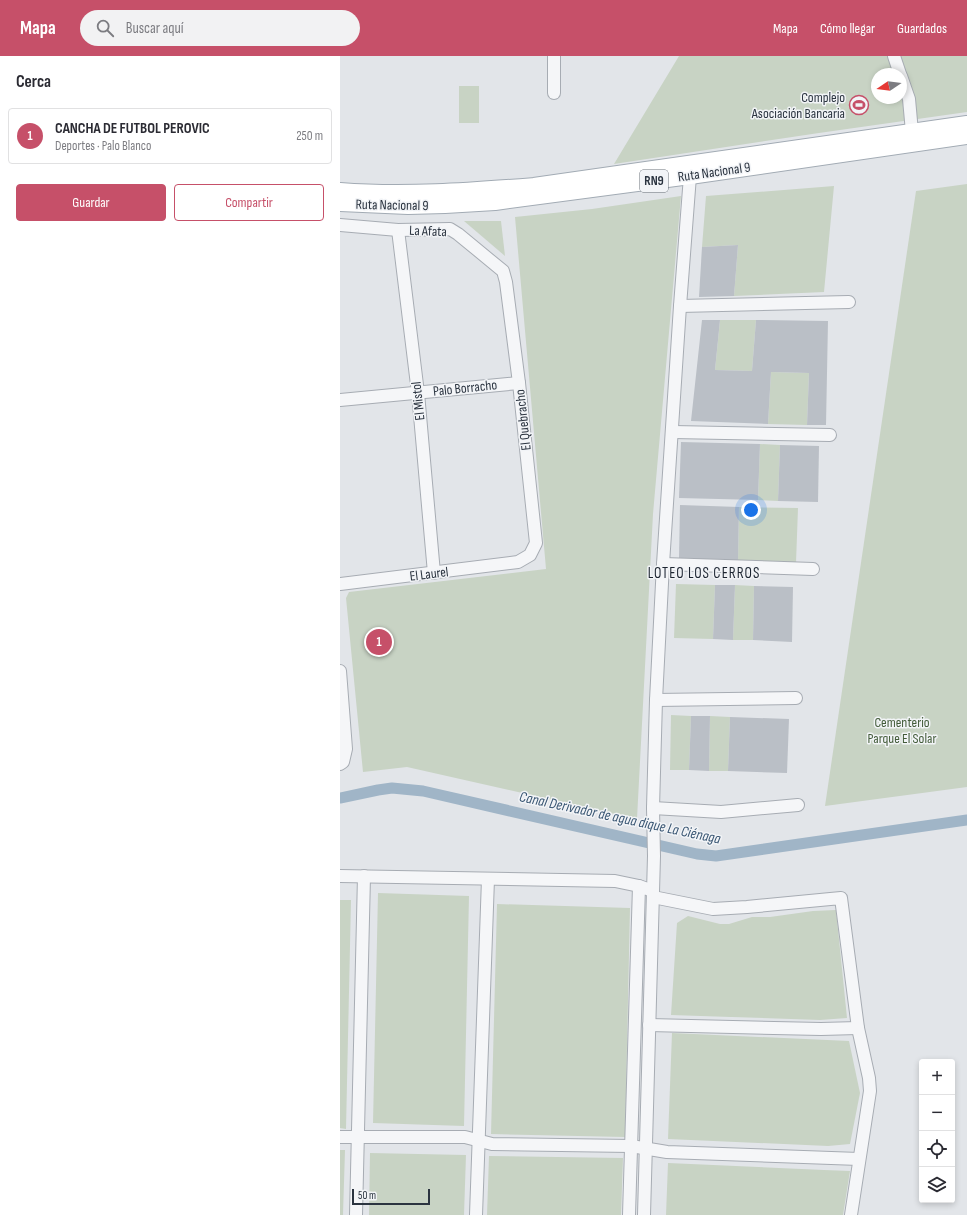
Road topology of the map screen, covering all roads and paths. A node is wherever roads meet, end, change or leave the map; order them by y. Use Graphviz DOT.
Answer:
graph roads {
  1 [pos="554,56"];
  2 [pos="894,56"];
  3 [pos="898,68"];
  4 [pos="554,93"];
  5 [pos="907,93"];
  6 [pos="967,124"];
  7 [pos="912,132"];
  8 [pos="967,136"];
  9 [pos="690,176"];
  10 [pos="340,191"];
  11 [pos="340,203"];
  12 [pos="340,225"];
  13 [pos="398,230"];
  14 [pos="502,271"];
  15 [pos="849,302"];
  16 [pos="680,306"];
  17 [pos="519,382"];
  18 [pos="418,393"];
  19 [pos="340,400"];
  20 [pos="673,432"];
  21 [pos="830,435"];
  22 [pos="518,562"];
  23 [pos="663,564"];
  24 [pos="813,569"];
  25 [pos="434,573"];
  26 [pos="340,584"];
  27 [pos="340,672"];
  28 [pos="796,698"];
  29 [pos="656,700"];
  30 [pos="340,764"];
  31 [pos="798,805"];
  32 [pos="653,808"];
  33 [pos="340,876"];
  34 [pos="364,876"];
  35 [pos="488,878"];
  36 [pos="639,886"];
  37 [pos="653,894"];
  38 [pos="649,1025"];
  39 [pos="858,1028"];
  40 [pos="340,1137"];
  41 [pos="358,1138"];
  42 [pos="478,1141"];
  43 [pos="631,1146"];
  44 [pos="646,1148"];
  45 [pos="859,1159"];
  46 [pos="356,1215"];
  47 [pos="476,1215"];
  48 [pos="629,1215"];
  49 [pos="644,1215"];
  50 [pos="851,1215"];
  1 -- 4 [label="street"];
  2 -- 3 [label="street"];
  5 -- 7 [label="street"];
  6 -- 7 [label="main road, Ruta Nacional 9 / RN9"];
  7 -- 10 [label="main road, Ruta Nacional 9 / RN9"];
  8 -- 9 [label="main road, Ruta Nacional 9 / RN9"];
  9 -- 11 [label="main road, Ruta Nacional 9 / RN9"];
  9 -- 16 [label="street"];
  12 -- 13 [label="street, La Afata"];
  13 -- 14 [label="street, La Afata"];
  13 -- 18 [label="street, El Mistol"];
  14 -- 17 [label="street, El Quebracho"];
  15 -- 16 [label="street"];
  16 -- 20 [label="street"];
  17 -- 18 [label="street, Palo Borracho"];
  17 -- 22 [label="street, El Quebracho"];
  18 -- 19 [label="street, Palo Borracho"];
  18 -- 25 [label="street, El Mistol"];
  20 -- 21 [label="street"];
  20 -- 23 [label="street"];
  22 -- 25 [label="street, El Laurel"];
  23 -- 24 [label="street"];
  23 -- 29 [label="street"];
  25 -- 26 [label="street, El Laurel"];
  27 -- 30 [label="street"];
  28 -- 29 [label="street"];
  29 -- 32 [label="street"];
  31 -- 32 [label="street"];
  32 -- 37 [label="street"];
  33 -- 34 [label="street"];
  34 -- 35 [label="street"];
  34 -- 41 [label="street"];
  35 -- 36 [label="street"];
  35 -- 42 [label="street"];
  36 -- 37 [label="street"];
  36 -- 43 [label="street"];
  37 -- 38 [label="street"];
  37 -- 39 [label="street"];
  38 -- 39 [label="street"];
  38 -- 44 [label="street"];
  39 -- 45 [label="street"];
  40 -- 41 [label="street"];
  41 -- 42 [label="street"];
  41 -- 46 [label="street"];
  42 -- 43 [label="street"];
  42 -- 47 [label="street"];
  43 -- 44 [label="street"];
  43 -- 48 [label="street"];
  44 -- 45 [label="street"];
  44 -- 49 [label="street"];
  45 -- 50 [label="street"];
}
